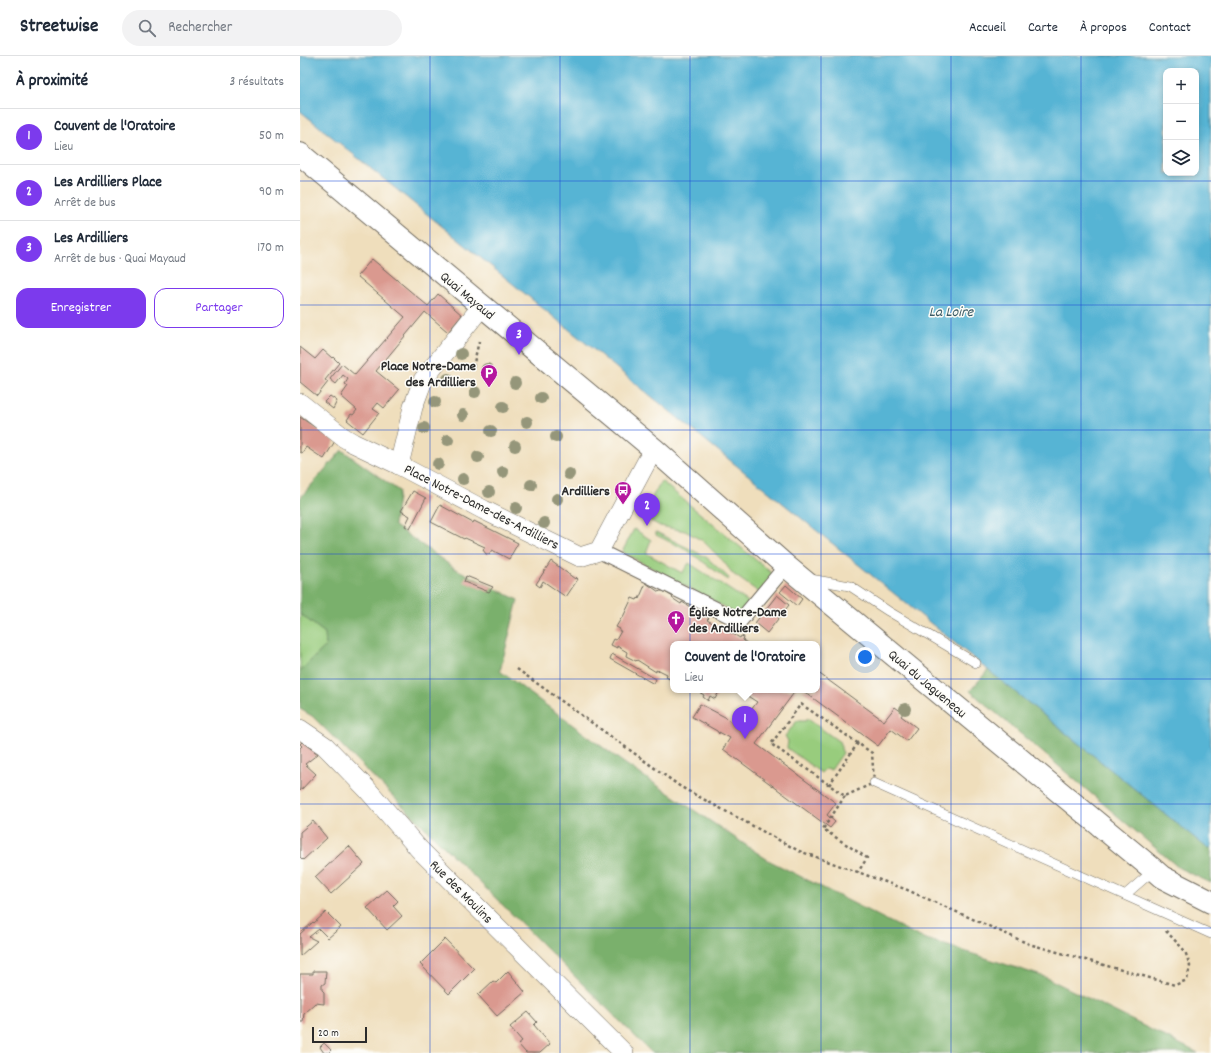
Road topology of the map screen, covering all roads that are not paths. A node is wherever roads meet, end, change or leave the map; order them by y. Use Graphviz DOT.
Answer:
graph roads {
  1 [pos="300,154"];
  2 [pos="482,306"];
  3 [pos="300,403"];
  4 [pos="655,450"];
  5 [pos="399,465"];
  6 [pos="599,551"];
  7 [pos="793,571"];
  8 [pos="976,664"];
  9 [pos="300,729"];
  10 [pos="874,783"];
  11 [pos="1154,870"];
  12 [pos="1125,895"];
  13 [pos="1211,902"];
  14 [pos="1211,934"];
  15 [pos="624,1053"];
  1 -- 2 [label="main road, Quai Mayaud"];
  2 -- 4 [label="main road, Quai Mayaud"];
  2 -- 5 [label="street, Place Notre-Dame-des-Ardilliers"];
  3 -- 5 [label="street"];
  4 -- 6 [label="street"];
  4 -- 7 [label="main road, Quai du Jagueneau"];
  5 -- 6 [label="street, Place Notre-Dame-des-Ardilliers"];
  6 -- 7 [label="street"];
  7 -- 8 [label="lane"];
  7 -- 11 [label="main road, Quai du Jagueneau"];
  9 -- 15 [label="street, Rue des Moulins"];
  10 -- 12 [label="lane"];
  11 -- 12 [label="lane"];
  11 -- 13 [label="main road, Quai du Jagueneau"];
  12 -- 14 [label="lane"];
}
